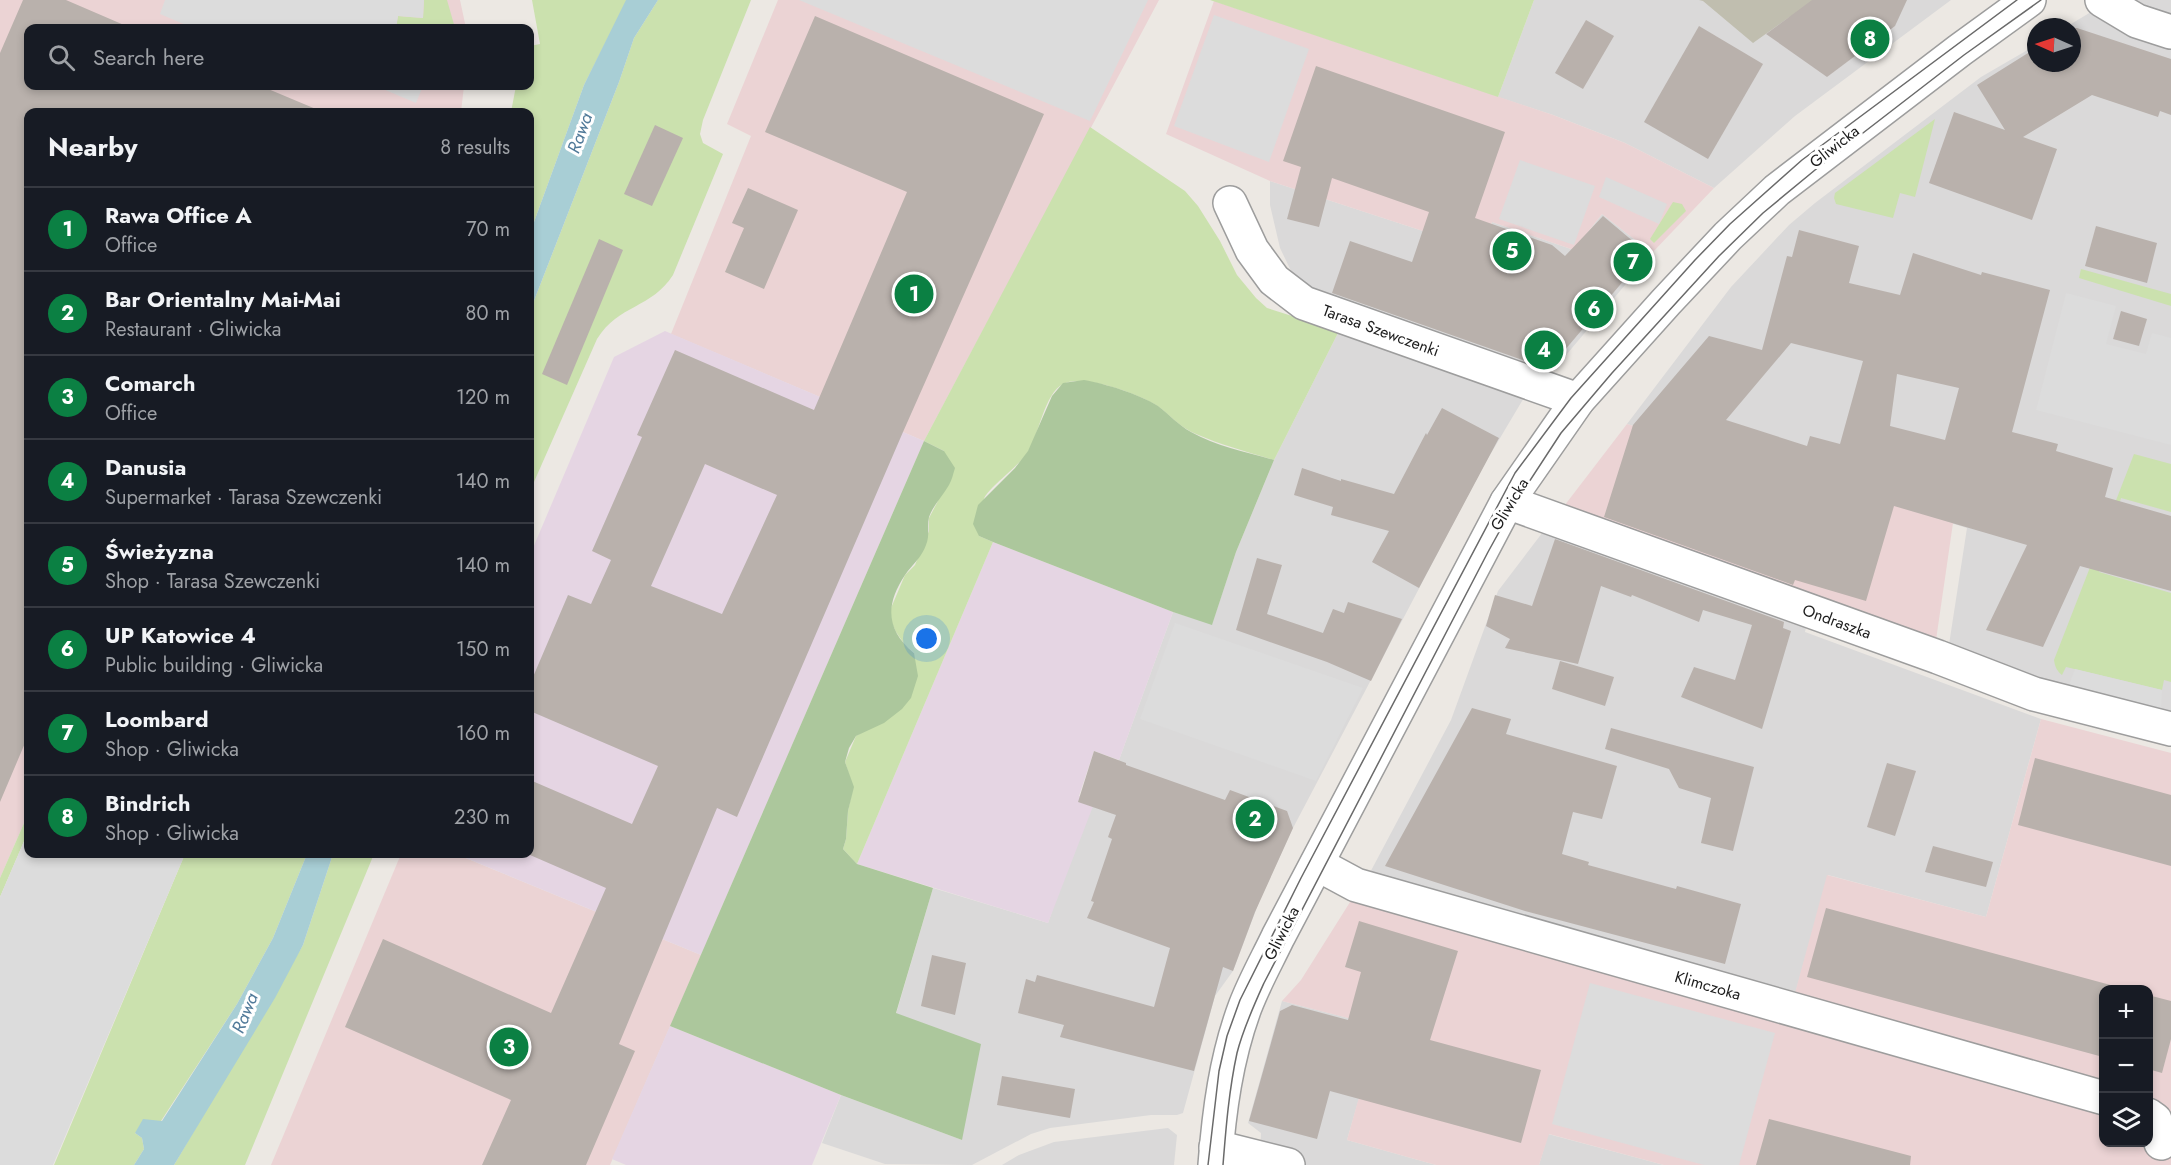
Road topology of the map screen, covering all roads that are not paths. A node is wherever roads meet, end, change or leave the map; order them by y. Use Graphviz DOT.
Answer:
graph roads {
  1 [pos="2102,0"];
  2 [pos="2024,1"];
  3 [pos="2171,32"];
  4 [pos="1230,203"];
  5 [pos="1578,400"];
  6 [pos="1507,502"];
  7 [pos="2171,729"];
  8 [pos="1317,864"];
  9 [pos="2099,1097"];
  10 [pos="1215,1156"];
  11 [pos="1288,1165"];
  1 -- 3 [label="street"];
  2 -- 5 [label="street, Gliwicka"];
  4 -- 5 [label="street, Tarasa Szewczenki"];
  5 -- 6 [label="street, Gliwicka"];
  6 -- 7 [label="street, Ondraszka"];
  6 -- 8 [label="street, Gliwicka"];
  8 -- 9 [label="street, Klimczoka"];
  8 -- 10 [label="street, Gliwicka"];
  10 -- 11 [label="street"];
}
